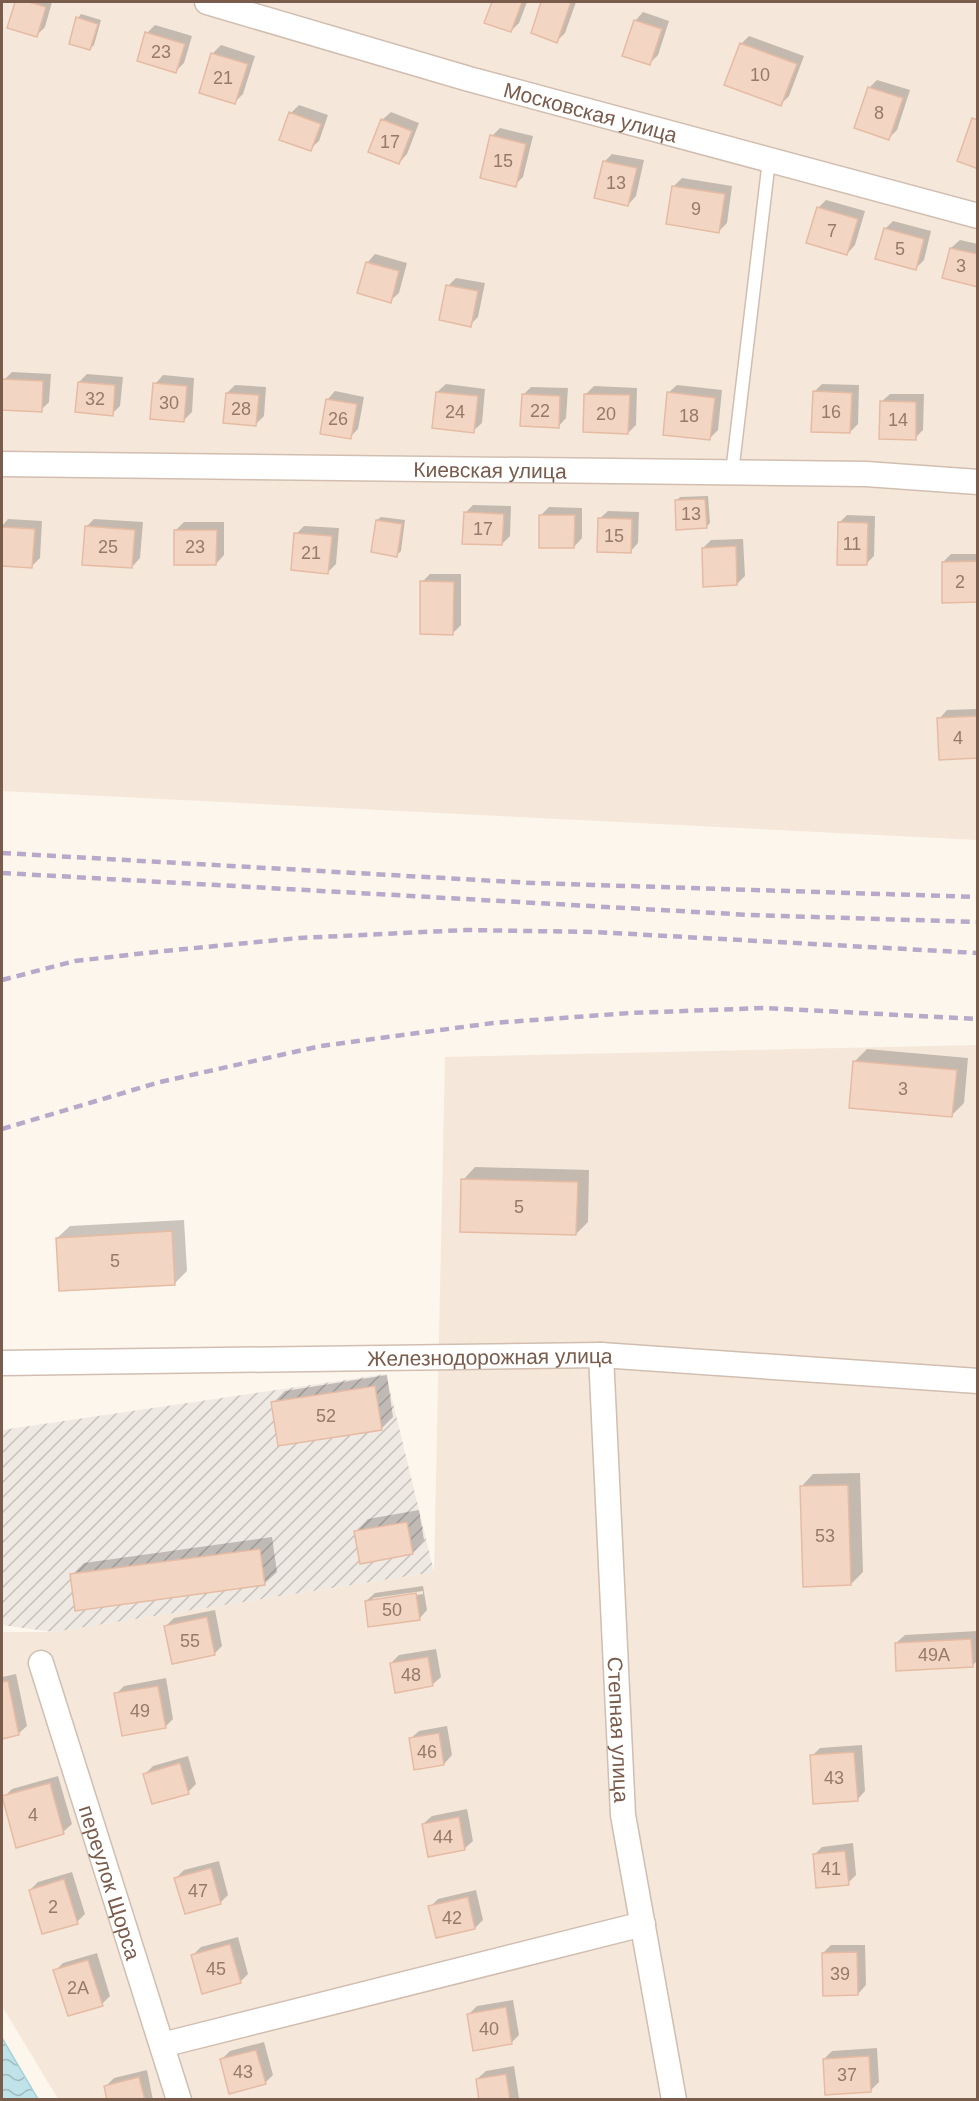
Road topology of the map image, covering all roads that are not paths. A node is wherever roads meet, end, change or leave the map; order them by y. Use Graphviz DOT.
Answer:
graph roads {
  1 [pos="207,2"];
  2 [pos="770,160"];
  3 [pos="978,216"];
  4 [pos="2,464"];
  5 [pos="732,472"];
  6 [pos="978,482"];
  7 [pos="601,1355"];
  8 [pos="2,1364"];
  9 [pos="978,1381"];
  10 [pos="41,1663"];
  11 [pos="643,1924"];
  12 [pos="162,2045"];
  13 [pos="179,2100"];
  14 [pos="675,2100"];
  1 -- 2 [label="street, Московская улица"];
  2 -- 3 [label="street, Московская улица"];
  2 -- 5 [label="lane"];
  4 -- 5 [label="street, Киевская улица"];
  5 -- 6 [label="street, Киевская улица"];
  7 -- 8 [label="street, Железнодорожная улица"];
  7 -- 9 [label="street, Железнодорожная улица"];
  7 -- 11 [label="street, Степная улица"];
  10 -- 12 [label="street, переулок Щорса"];
  11 -- 12 [label="street"];
  11 -- 14 [label="street, Степная улица"];
  12 -- 13 [label="street, переулок Щорса"];
}
